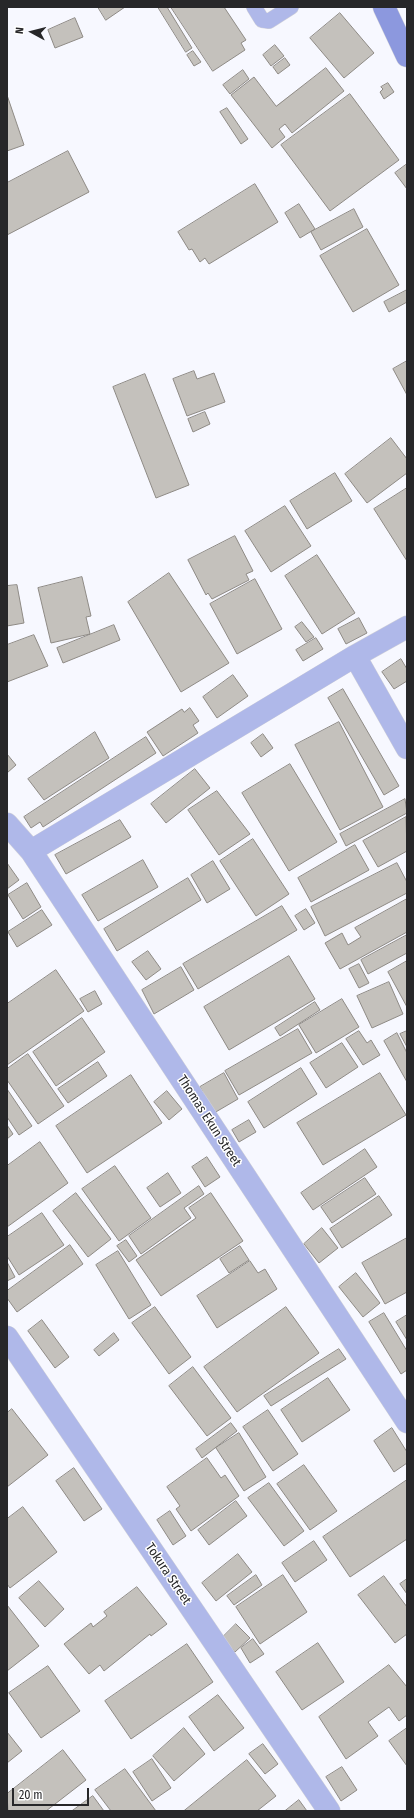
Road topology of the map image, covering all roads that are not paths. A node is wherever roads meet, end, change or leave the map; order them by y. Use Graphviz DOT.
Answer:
graph roads {
  1 [pos="254,7"];
  2 [pos="291,7"];
  3 [pos="384,7"];
  4 [pos="407,56"];
  5 [pos="407,627"];
  6 [pos="355,656"];
  7 [pos="407,748"];
  8 [pos="7,824"];
  9 [pos="31,851"];
  10 [pos="7,1337"];
  11 [pos="407,1422"];
  12 [pos="329,1811"];
  1 -- 2 [label="lane"];
  3 -- 4 [label="street"];
  5 -- 6 [label="street"];
  6 -- 7 [label="street"];
  6 -- 9 [label="street"];
  8 -- 9 [label="street, Thomas Ekun Street"];
  9 -- 11 [label="street, Thomas Ekun Street"];
  10 -- 12 [label="street, Tokura Street"];
}
